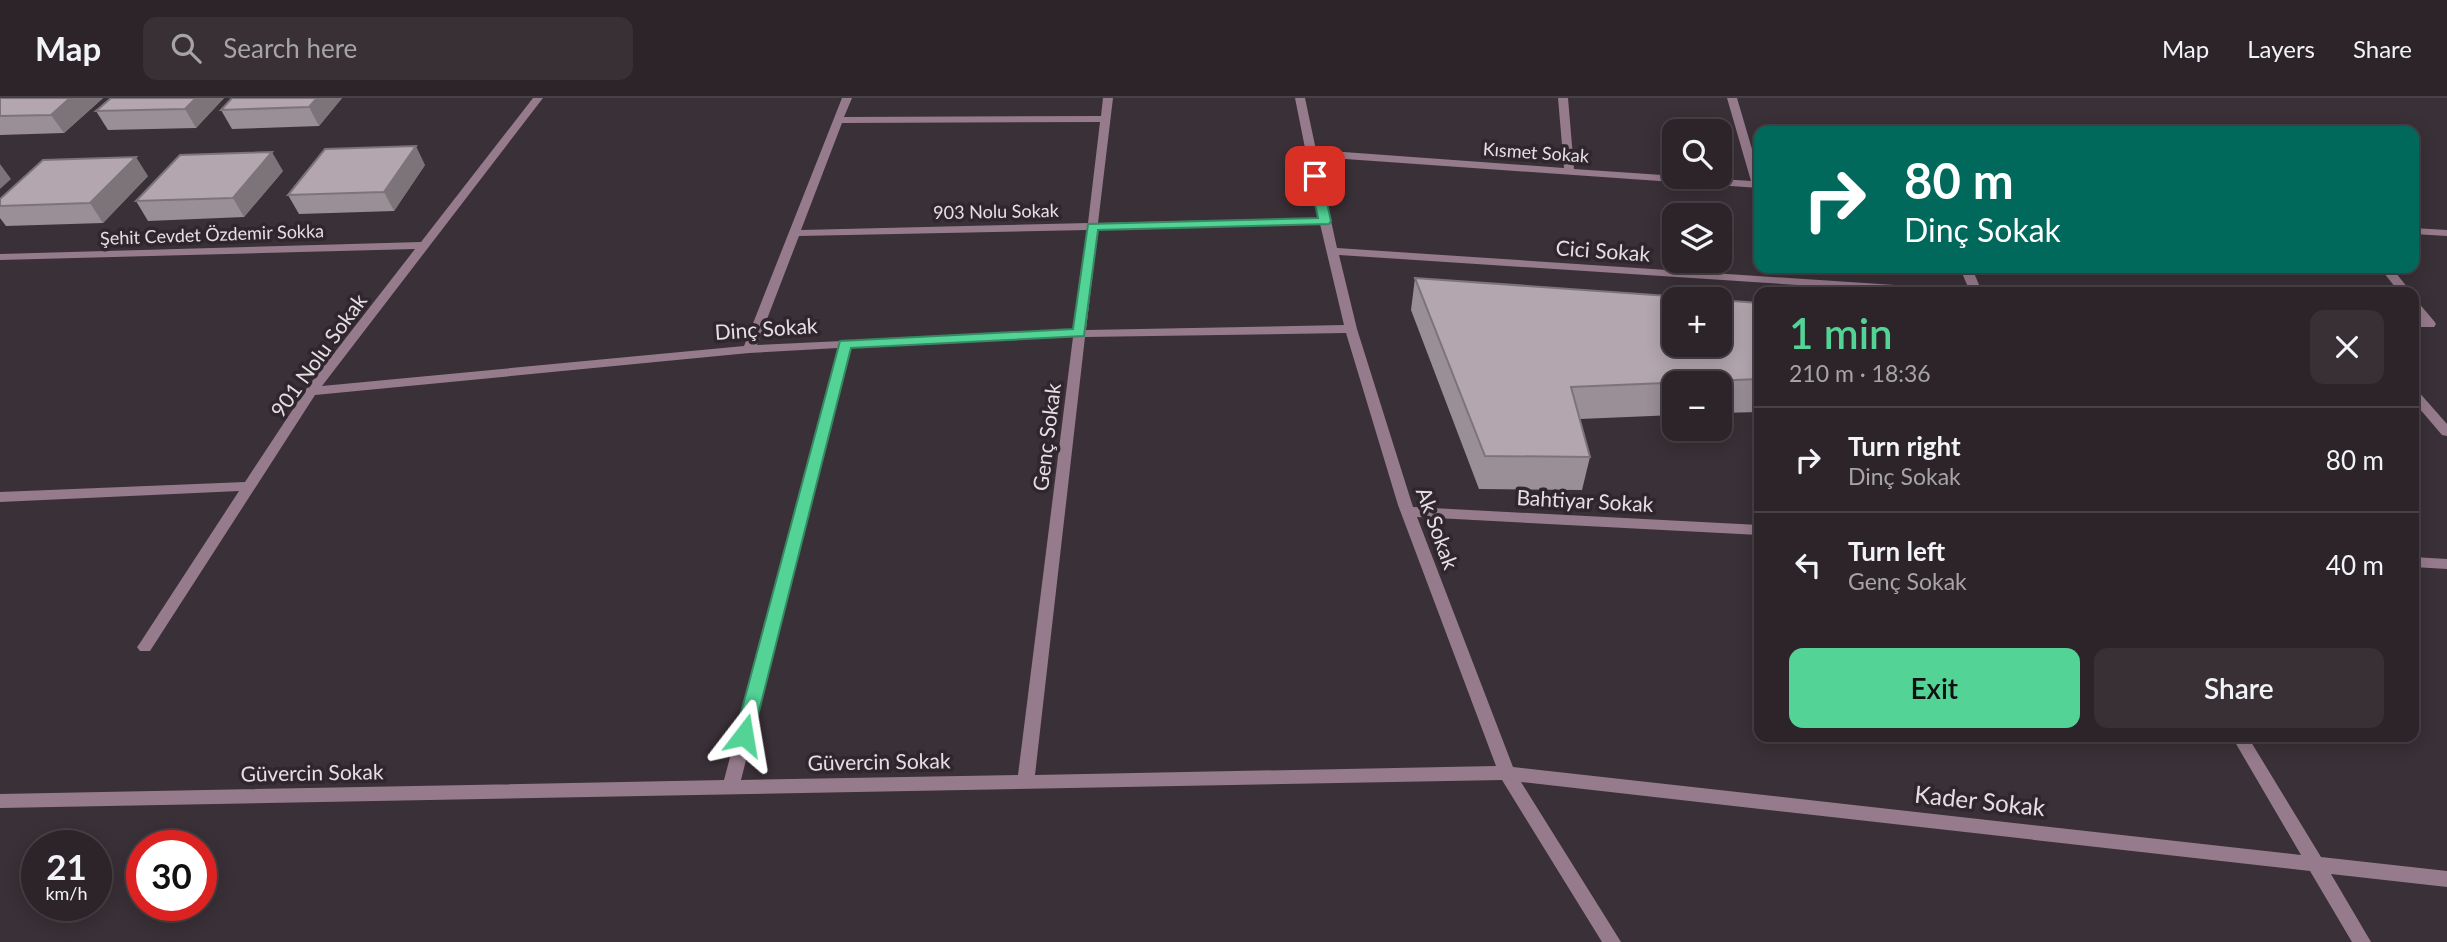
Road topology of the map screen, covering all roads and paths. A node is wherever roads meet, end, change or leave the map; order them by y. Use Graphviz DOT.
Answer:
graph roads {
  1 [pos="538,98"];
  2 [pos="847,98"];
  3 [pos="1108,98"];
  4 [pos="1300,98"];
  5 [pos="1563,98"];
  6 [pos="1732,98"];
  7 [pos="1105,119"];
  8 [pos="839,120"];
  9 [pos="1310,153"];
  10 [pos="1569,171"];
  11 [pos="1754,172"];
  12 [pos="1754,185"];
  13 [pos="1325,221"];
  14 [pos="1093,226"];
  15 [pos="2419,231"];
  16 [pos="794,233"];
  17 [pos="2447,233"];
  18 [pos="425,245"];
  19 [pos="1332,251"];
  20 [pos="0,257"];
  21 [pos="2390,273"];
  22 [pos="1879,287"];
  23 [pos="2401,287"];
  24 [pos="2419,310"];
  25 [pos="2419,323"];
  26 [pos="1351,330"];
  27 [pos="1079,333"];
  28 [pos="845,344"];
  29 [pos="749,349"];
  30 [pos="311,391"];
  31 [pos="2419,400"];
  32 [pos="2447,432"];
  33 [pos="250,486"];
  34 [pos="0,497"];
  35 [pos="1408,512"];
  36 [pos="1754,530"];
  37 [pos="2419,562"];
  38 [pos="2447,564"];
  39 [pos="145,647"];
  40 [pos="2243,742"];
  41 [pos="1507,773"];
  42 [pos="1026,781"];
  43 [pos="731,787"];
  44 [pos="0,801"];
  45 [pos="2315,862"];
  46 [pos="2447,879"];
  47 [pos="1612,942"];
  48 [pos="2362,942"];
  1 -- 18 [label="street, 901 Nolu Sokak"];
  2 -- 8 [label="street"];
  3 -- 7 [label="street, Genç Sokak"];
  4 -- 9 [label="street, Ak Sokak"];
  5 -- 10 [label="street"];
  6 -- 11 [label="street"];
  7 -- 8 [label="street"];
  7 -- 14 [label="street, Genç Sokak"];
  8 -- 16 [label="street"];
  9 -- 10 [label="street, Kısmet Sokak"];
  9 -- 13 [label="street, Ak Sokak"];
  10 -- 12 [label="street, Kısmet Sokak"];
  13 -- 14 [label="street, 903 Nolu Sokak"];
  13 -- 19 [label="street, Ak Sokak"];
  14 -- 16 [label="street, 903 Nolu Sokak"];
  14 -- 27 [label="street, Genç Sokak"];
  15 -- 17 [label="street"];
  16 -- 29 [label="street"];
  18 -- 20 [label="street, Şehit Cevdet Özdemir Sokka"];
  18 -- 30 [label="street, 901 Nolu Sokak"];
  19 -- 22 [label="street, Cici Sokak"];
  19 -- 26 [label="street, Ak Sokak"];
  21 -- 23 [label="street"];
  24 -- 25 [label="street"];
  26 -- 27 [label="street, Dinç Sokak"];
  26 -- 35 [label="street, Ak Sokak"];
  27 -- 28 [label="street, Dinç Sokak"];
  27 -- 42 [label="street, Genç Sokak"];
  28 -- 29 [label="street, Dinç Sokak"];
  28 -- 43 [label="street"];
  29 -- 30 [label="street, Dinç Sokak"];
  30 -- 33 [label="street, 901 Nolu Sokak"];
  31 -- 32 [label="street"];
  33 -- 34 [label="street"];
  33 -- 39 [label="street, 901 Nolu Sokak"];
  35 -- 36 [label="street, Bahtiyar Sokak"];
  35 -- 41 [label="street, Ak Sokak"];
  37 -- 38 [label="street"];
  40 -- 45 [label="street"];
  41 -- 42 [label="street, Güvercin Sokak"];
  41 -- 45 [label="street, Kader Sokak"];
  41 -- 47 [label="street, Ak Sokak"];
  42 -- 43 [label="street, Güvercin Sokak"];
  43 -- 44 [label="street, Güvercin Sokak"];
  45 -- 46 [label="street, Kader Sokak"];
  45 -- 48 [label="street"];
}
